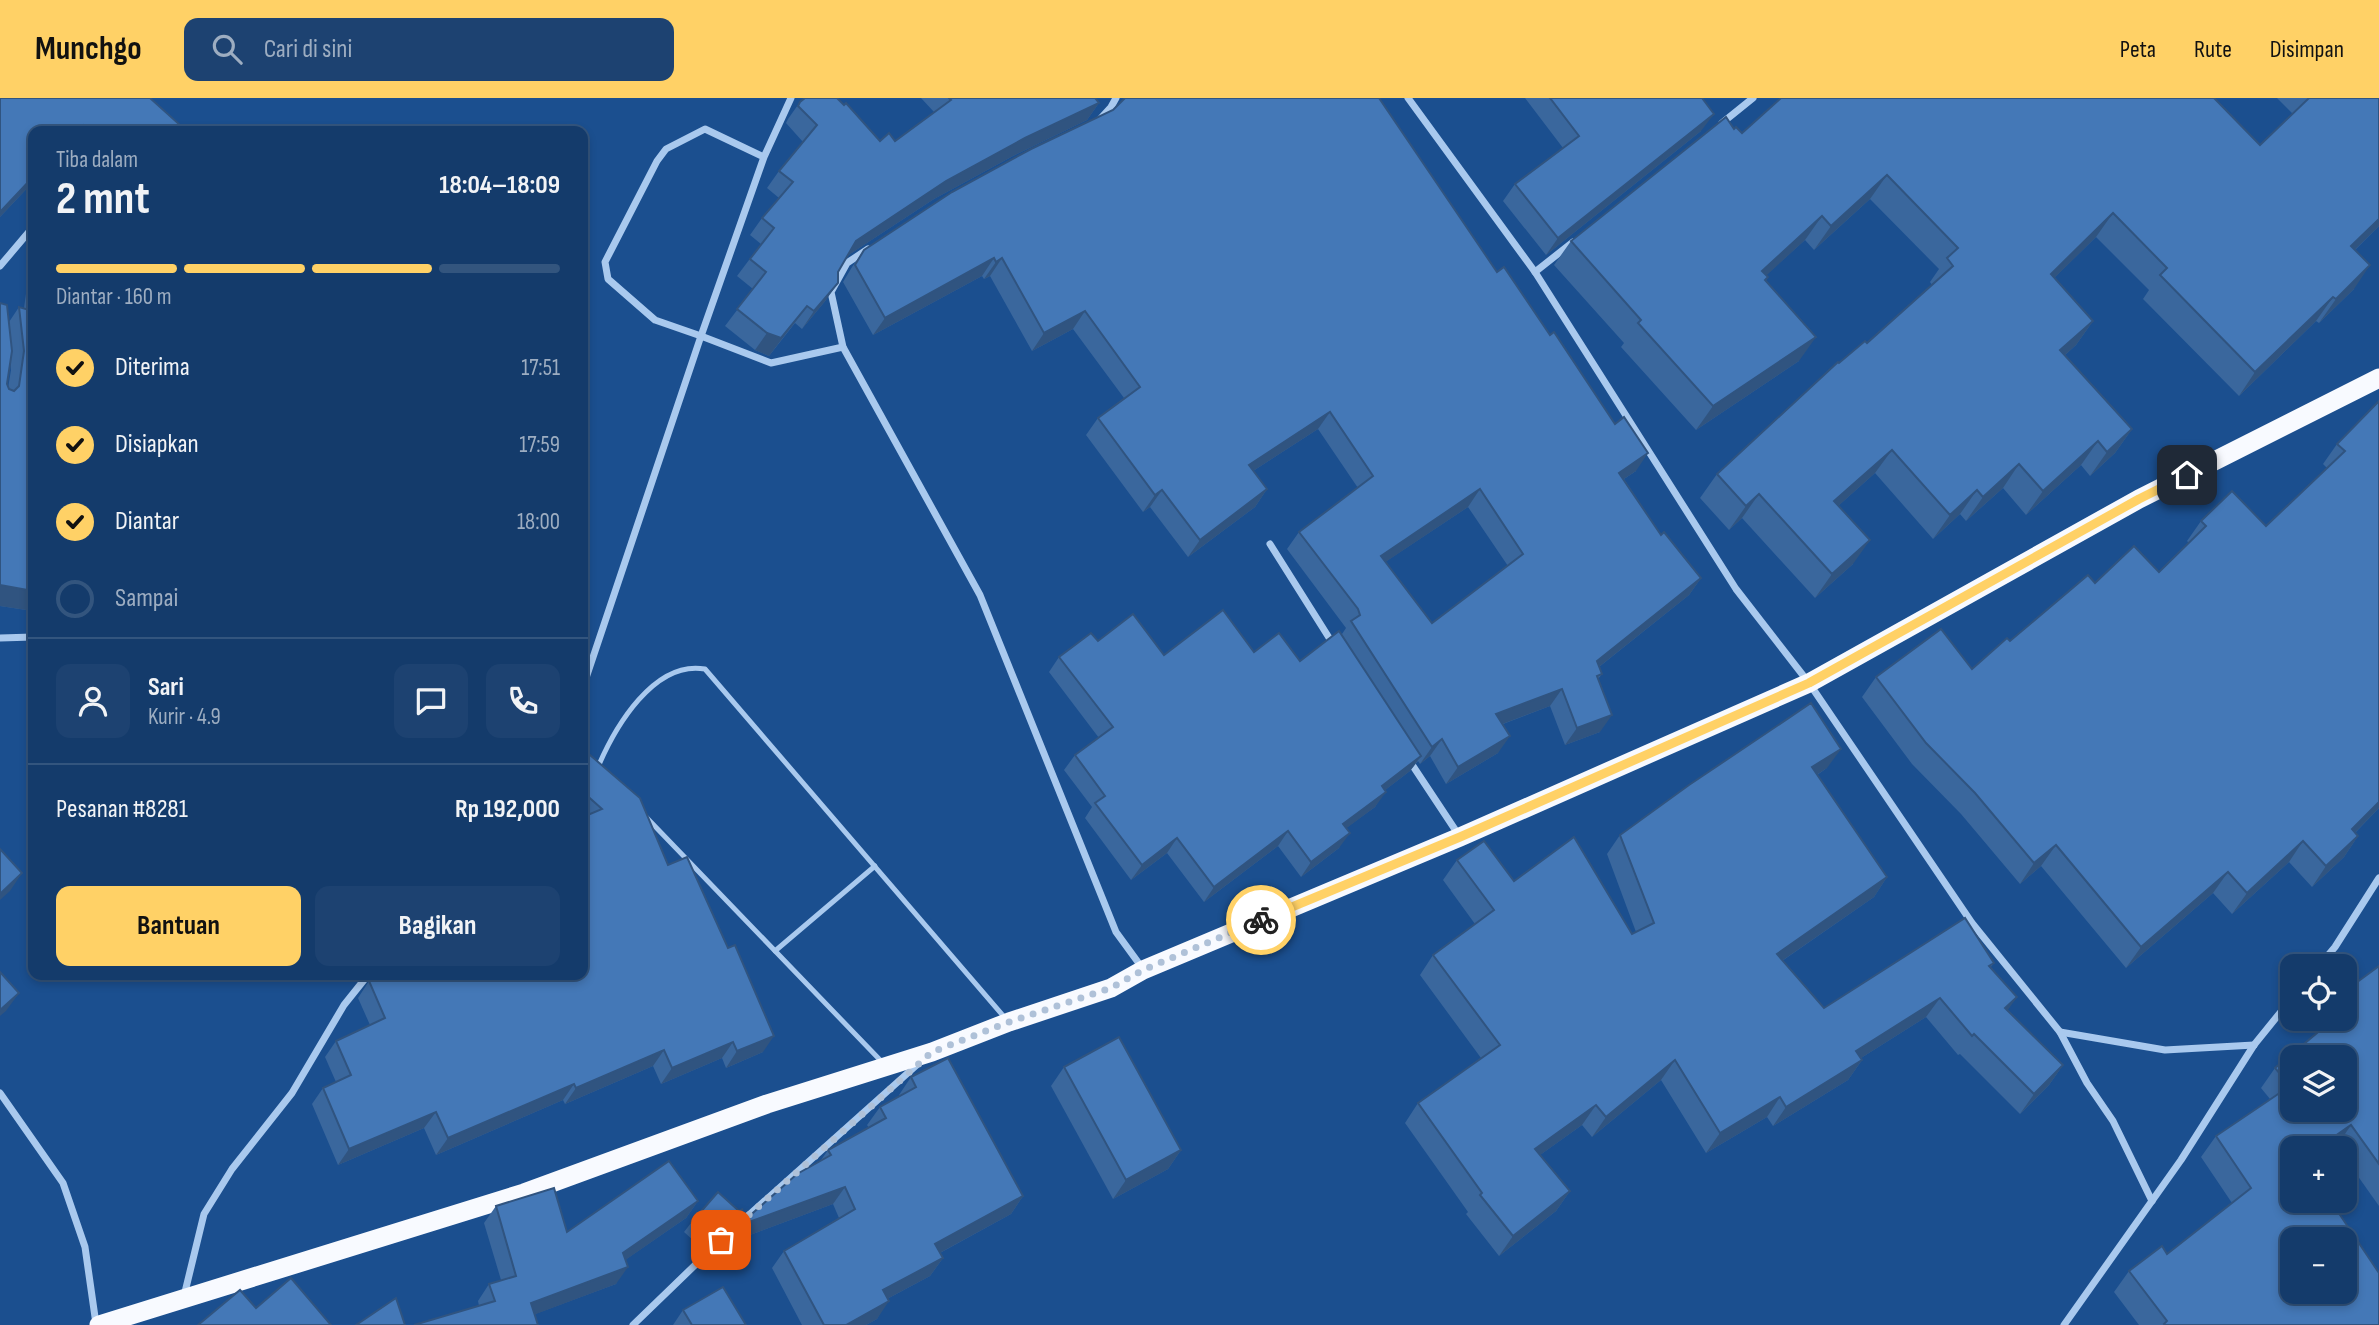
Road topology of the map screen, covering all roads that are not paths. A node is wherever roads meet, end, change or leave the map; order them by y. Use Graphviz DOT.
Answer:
graph roads {
  1 [pos="792,98"];
  2 [pos="1116,98"];
  3 [pos="1408,98"];
  4 [pos="1754,98"];
  5 [pos="1098,122"];
  6 [pos="1710,133"];
  7 [pos="764,157"];
  8 [pos="28,233"];
  9 [pos="1579,237"];
  10 [pos="881,241"];
  11 [pos="0,266"];
  12 [pos="1535,272"];
  13 [pos="701,336"];
  14 [pos="843,347"];
  15 [pos="2379,378"];
  16 [pos="1270,544"];
  17 [pos="28,637"];
  18 [pos="0,638"];
  19 [pos="1341,656"];
  20 [pos="588,672"];
  21 [pos="1809,683"];
  22 [pos="1407,757"];
  23 [pos="607,777"];
  24 [pos="644,815"];
  25 [pos="1460,837"];
  26 [pos="875,866"];
  27 [pos="2379,878"];
  28 [pos="775,951"];
  29 [pos="2328,954"];
  30 [pos="1143,970"];
  31 [pos="364,980"];
  32 [pos="2280,1013"];
  33 [pos="1009,1022"];
  34 [pos="2060,1032"];
  35 [pos="2254,1045"];
  36 [pos="932,1052"];
  37 [pos="886,1066"];
  38 [pos="0,1093"];
  39 [pos="2152,1201"];
  40 [pos="175,1302"];
  41 [pos="97,1325"];
  42 [pos="142,1325"];
  43 [pos="633,1325"];
  44 [pos="2064,1325"];
  1 -- 7 [label="street"];
  2 -- 5 [label="street"];
  3 -- 12 [label="street"];
  4 -- 6 [label="street"];
  7 -- 13 [label="street"];
  7 -- 13 [label="street"];
  8 -- 11 [label="street"];
  9 -- 12 [label="street"];
  10 -- 14 [label="street"];
  12 -- 21 [label="street"];
  13 -- 14 [label="street"];
  13 -- 20 [label="street"];
  14 -- 30 [label="street"];
  15 -- 21 [label="highway"];
  16 -- 19 [label="street"];
  17 -- 18 [label="street"];
  21 -- 25 [label="highway"];
  21 -- 34 [label="street"];
  22 -- 25 [label="street"];
  23 -- 26 [label="lane"];
  24 -- 28 [label="lane"];
  25 -- 30 [label="highway"];
  26 -- 28 [label="lane"];
  26 -- 33 [label="lane"];
  27 -- 29 [label="street"];
  28 -- 37 [label="lane"];
  30 -- 33 [label="highway"];
  31 -- 40 [label="street"];
  32 -- 35 [label="street"];
  33 -- 36 [label="highway"];
  34 -- 35 [label="street"];
  34 -- 39 [label="street"];
  35 -- 39 [label="street"];
  36 -- 37 [label="highway"];
  36 -- 43 [label="street"];
  37 -- 40 [label="highway"];
  38 -- 41 [label="street"];
  39 -- 44 [label="street"];
  40 -- 41 [label="highway"];
  40 -- 42 [label="highway"];
}
